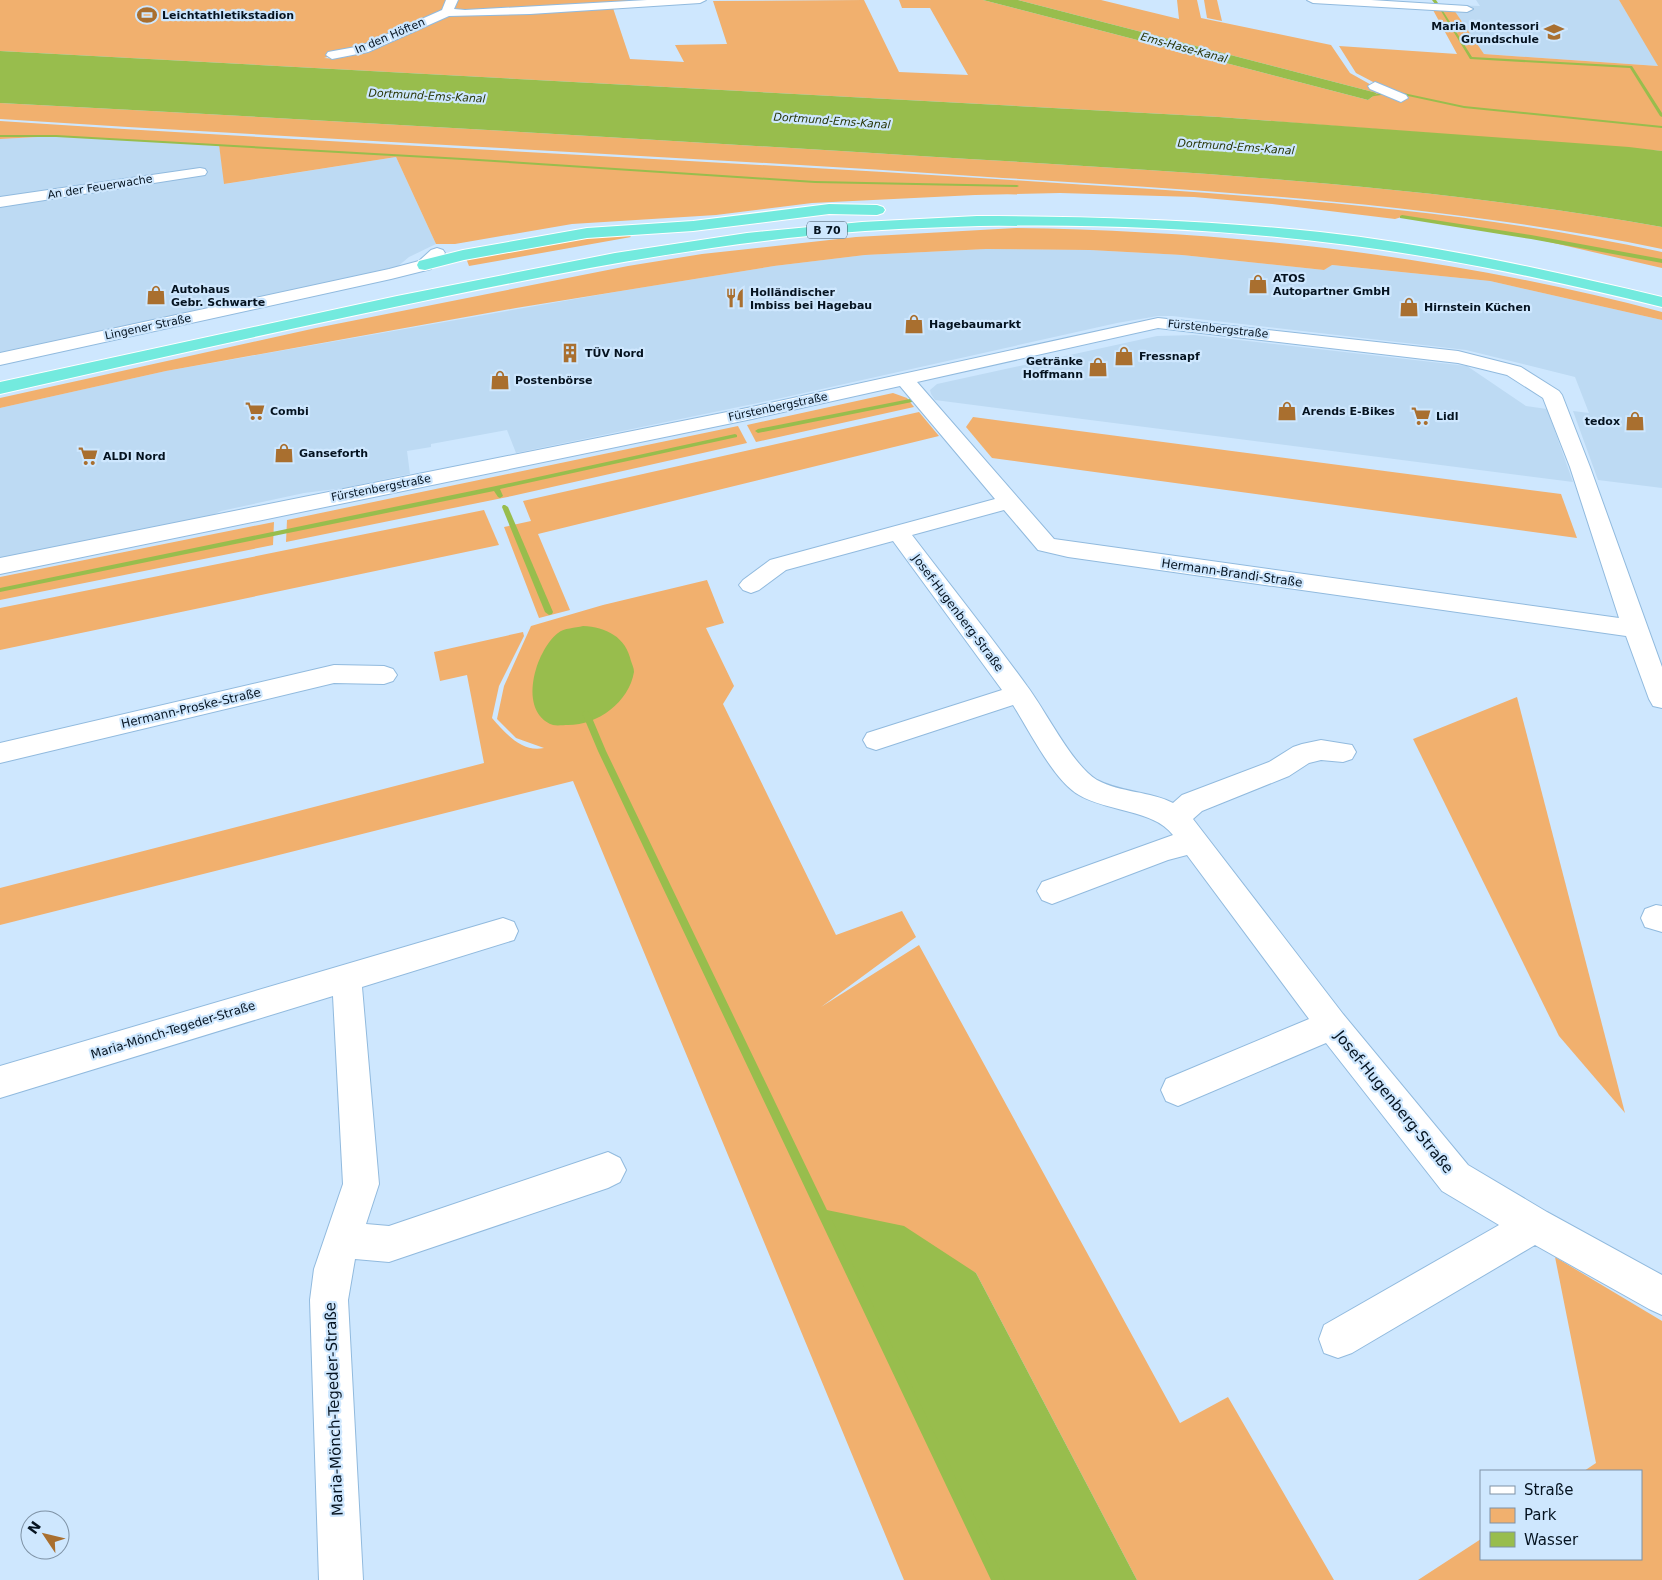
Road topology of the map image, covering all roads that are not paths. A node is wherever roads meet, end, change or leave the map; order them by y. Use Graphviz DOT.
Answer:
graph roads {
  1 [pos="452,0"];
  2 [pos="700,0"];
  3 [pos="1313,0"];
  4 [pos="1418,3"];
  5 [pos="1467,9"];
  6 [pos="447,12"];
  7 [pos="332,56"];
  8 [pos="1375,86"];
  9 [pos="1401,98"];
  10 [pos="200,172"];
  11 [pos="0,202"];
  12 [pos="984,205"];
  13 [pos="948,206"];
  14 [pos="910,208"];
  15 [pos="890,210"];
  16 [pos="431,259"];
  17 [pos="1662,302"];
  18 [pos="0,359"];
  19 [pos="0,372"];
  20 [pos="904,379"];
  21 [pos="0,388"];
  22 [pos="1008,502"];
  23 [pos="898,532"];
  24 [pos="0,566"];
  25 [pos="751,585"];
  26 [pos="1635,629"];
  27 [pos="384,675"];
  28 [pos="1018,694"];
  29 [pos="1662,700"];
  30 [pos="876,740"];
  31 [pos="1343,752"];
  32 [pos="0,753"];
  33 [pos="1185,830"];
  34 [pos="1052,891"];
  35 [pos="503,932"];
  36 [pos="346,979"];
  37 [pos="1332,1025"];
  38 [pos="0,1082"];
  39 [pos="1178,1090"];
  40 [pos="608,1170"];
  41 [pos="1534,1225"];
  42 [pos="342,1240"];
  43 [pos="1662,1296"];
  44 [pos="1338,1339"];
  45 [pos="340,1580"];
  1 -- 6 [label="street"];
  2 -- 6 [label="street, In den Höften"];
  3 -- 4 [label="street"];
  4 -- 5 [label="street"];
  6 -- 7 [label="street, In den Höften"];
  8 -- 9 [label="street"];
  10 -- 11 [label="street, An der Feuerwache"];
  12 -- 13 [label="highway"];
  14 -- 15 [label="highway, B 70"];
  15 -- 16 [label="highway"];
  15 -- 19 [label="highway, B 70"];
  16 -- 18 [label="street, Lingener Straße"];
  17 -- 21 [label="highway, B 70"];
  20 -- 22 [label="street, Hermann-Brandi-Straße"];
  20 -- 24 [label="street, Fürstenbergstraße"];
  20 -- 26 [label="street, Fürstenbergstraße"];
  22 -- 23 [label="street"];
  22 -- 26 [label="street, Hermann-Brandi-Straße"];
  23 -- 25 [label="street"];
  23 -- 28 [label="street, Josef-Hugenberg-Straße"];
  26 -- 29 [label="street"];
  27 -- 32 [label="street, Hermann-Proske-Straße"];
  28 -- 30 [label="street"];
  28 -- 33 [label="street, Josef-Hugenberg-Straße"];
  31 -- 33 [label="street"];
  33 -- 34 [label="street"];
  33 -- 37 [label="street, Josef-Hugenberg-Straße"];
  35 -- 36 [label="street, Maria-Mönch-Tegeder-Straße"];
  36 -- 38 [label="street, Maria-Mönch-Tegeder-Straße"];
  36 -- 42 [label="street, Maria-Mönch-Tegeder-Straße"];
  37 -- 39 [label="street, Josef-Hugenberg-Straße"];
  37 -- 41 [label="street, Josef-Hugenberg-Straße"];
  40 -- 42 [label="street"];
  41 -- 43 [label="street, Josef-Hugenberg-Straße"];
  41 -- 44 [label="street"];
  42 -- 45 [label="street, Maria-Mönch-Tegeder-Straße"];
}
